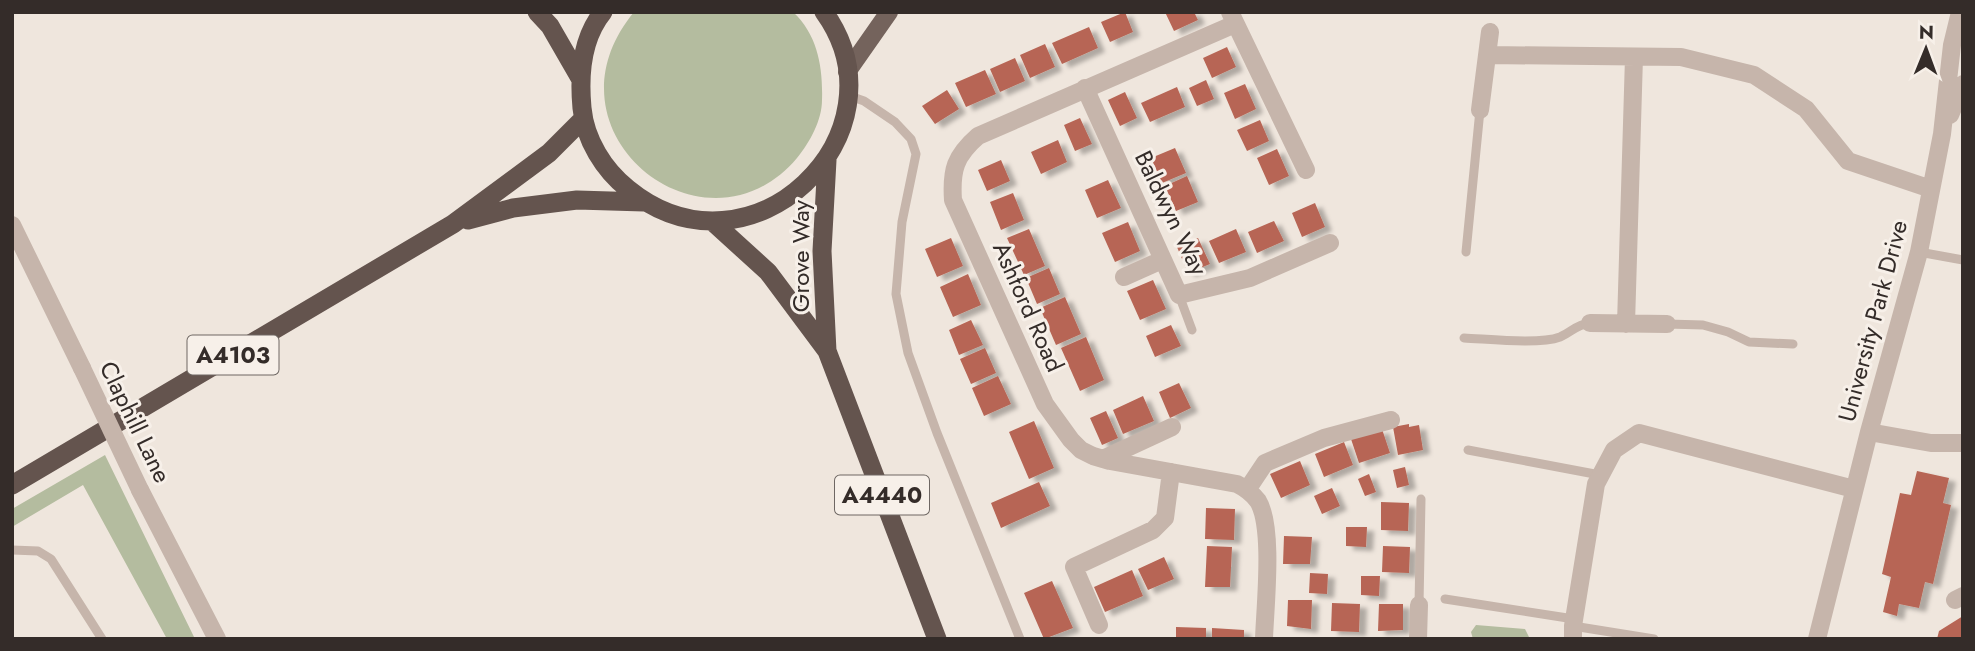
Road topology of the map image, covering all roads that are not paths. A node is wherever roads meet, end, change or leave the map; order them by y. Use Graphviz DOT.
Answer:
graph roads {
  1 [pos="537,12"];
  2 [pos="603,12"];
  3 [pos="824,12"];
  4 [pos="889,12"];
  5 [pos="1960,12"];
  6 [pos="1232,18"];
  7 [pos="1490,32"];
  8 [pos="1489,55"];
  9 [pos="1634,57"];
  10 [pos="847,72"];
  11 [pos="580,78"];
  12 [pos="1963,84"];
  13 [pos="1086,89"];
  14 [pos="847,95"];
  15 [pos="1480,110"];
  16 [pos="583,119"];
  17 [pos="1942,134"];
  18 [pos="827,160"];
  19 [pos="1306,170"];
  20 [pos="1931,189"];
  21 [pos="644,202"];
  22 [pos="713,222"];
  23 [pos="453,224"];
  24 [pos="12,225"];
  25 [pos="1330,243"];
  26 [pos="1466,252"];
  27 [pos="1919,252"];
  28 [pos="1162,260"];
  29 [pos="1963,260"];
  30 [pos="1124,277"];
  31 [pos="1179,295"];
  32 [pos="1590,323"];
  33 [pos="1626,324"];
  34 [pos="1667,324"];
  35 [pos="1192,330"];
  36 [pos="1464,338"];
  37 [pos="1793,344"];
  38 [pos="827,351"];
  39 [pos="1391,420"];
  40 [pos="1172,427"];
  41 [pos="1868,432"];
  42 [pos="1963,443"];
  43 [pos="1468,450"];
  44 [pos="1103,459"];
  45 [pos="1171,472"];
  46 [pos="1601,475"];
  47 [pos="12,485"];
  48 [pos="1247,489"];
  49 [pos="1854,489"];
  50 [pos="1421,499"];
  51 [pos="12,550"];
  52 [pos="1446,599"];
  53 [pos="1419,605"];
  54 [pos="1099,625"];
  55 [pos="1573,628"];
  56 [pos="102,639"];
  57 [pos="217,639"];
  58 [pos="937,639"];
  59 [pos="1020,639"];
  60 [pos="1264,639"];
  61 [pos="1418,639"];
  62 [pos="1654,639"];
  63 [pos="1817,639"];
  1 -- 11 [label="highway"];
  2 -- 11 [label="highway"];
  3 -- 10 [label="highway"];
  4 -- 10 [label="main road"];
  5 -- 17 [label="street, University Park Drive"];
  6 -- 13 [label="street, Ashford Road"];
  6 -- 19 [label="street"];
  7 -- 8 [label="street"];
  8 -- 9 [label="street"];
  8 -- 15 [label="street"];
  9 -- 20 [label="street"];
  9 -- 33 [label="street"];
  10 -- 14 [label="highway"];
  11 -- 16 [label="highway"];
  12 -- 17 [label="street"];
  13 -- 28 [label="street, Baldwyn Way"];
  13 -- 44 [label="street, Ashford Road"];
  14 -- 18 [label="highway"];
  14 -- 59 [label="lane"];
  15 -- 26 [label="lane"];
  16 -- 21 [label="highway"];
  16 -- 23 [label="highway, A4103"];
  17 -- 20 [label="street, University Park Drive"];
  18 -- 22 [label="highway"];
  18 -- 38 [label="highway, Grove Way / A4440"];
  20 -- 27 [label="street, University Park Drive"];
  21 -- 22 [label="highway"];
  21 -- 23 [label="highway, A4103"];
  22 -- 38 [label="highway, Grove Way / A4440"];
  23 -- 47 [label="highway, A4103"];
  24 -- 57 [label="street, Claphill Lane, bridge"];
  25 -- 31 [label="street, Baldwyn Way"];
  27 -- 29 [label="lane"];
  27 -- 41 [label="street, University Park Drive"];
  28 -- 30 [label="street"];
  28 -- 31 [label="street, Baldwyn Way"];
  31 -- 35 [label="lane"];
  32 -- 33 [label="street"];
  32 -- 36 [label="lane"];
  33 -- 34 [label="street"];
  34 -- 37 [label="lane"];
  38 -- 58 [label="highway, Grove Way / A4440"];
  39 -- 48 [label="street"];
  40 -- 44 [label="street"];
  41 -- 42 [label="street"];
  41 -- 49 [label="street, University Park Drive"];
  43 -- 46 [label="lane"];
  44 -- 45 [label="street, Ashford Road"];
  45 -- 48 [label="street, Ashford Road"];
  45 -- 54 [label="street"];
  46 -- 49 [label="street"];
  46 -- 55 [label="street"];
  48 -- 60 [label="street"];
  49 -- 63 [label="street, University Park Drive"];
  50 -- 53 [label="lane"];
  51 -- 56 [label="lane"];
  52 -- 55 [label="lane"];
  53 -- 61 [label="street"];
  55 -- 62 [label="lane"];
}
